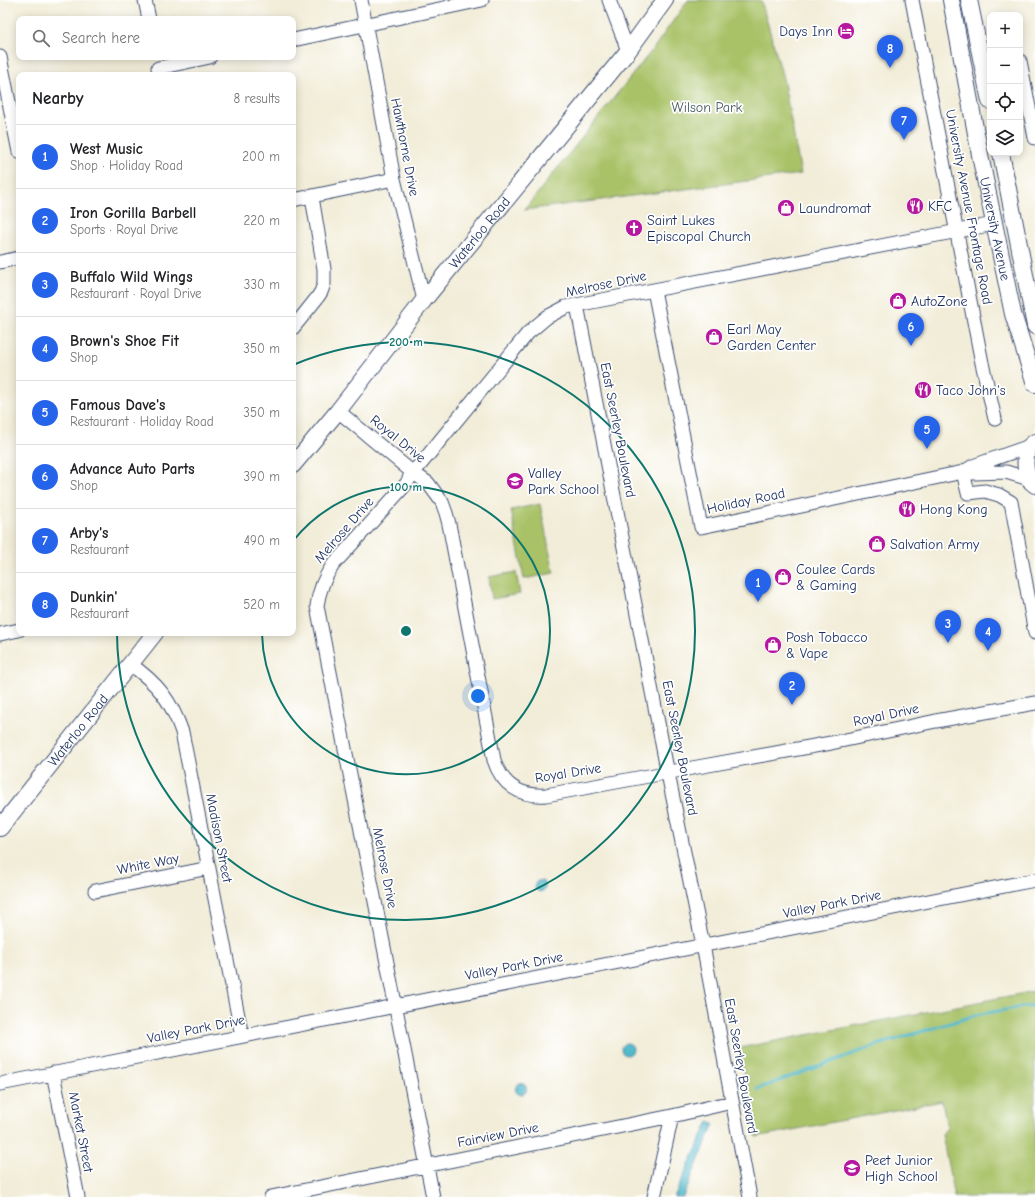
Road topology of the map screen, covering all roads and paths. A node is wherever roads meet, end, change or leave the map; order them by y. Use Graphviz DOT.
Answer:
graph roads {
  1 [pos="145,0"];
  2 [pos="361,0"];
  3 [pos="482,0"];
  4 [pos="609,0"];
  5 [pos="665,0"];
  6 [pos="912,0"];
  7 [pos="951,0"];
  8 [pos="970,0"];
  9 [pos="148,16"];
  10 [pos="365,24"];
  11 [pos="296,39"];
  12 [pos="628,51"];
  13 [pos="0,57"];
  14 [pos="194,60"];
  15 [pos="158,67"];
  16 [pos="1023,76"];
  17 [pos="987,86"];
  18 [pos="16,137"];
  19 [pos="1035,138"];
  20 [pos="1002,156"];
  21 [pos="394,179"];
  22 [pos="312,196"];
  23 [pos="296,199"];
  24 [pos="994,224"];
  25 [pos="958,231"];
  26 [pos="16,259"];
  27 [pos="0,262"];
  28 [pos="654,290"];
  29 [pos="424,300"];
  30 [pos="1030,300"];
  31 [pos="577,305"];
  32 [pos="296,324"];
  33 [pos="1035,326"];
  34 [pos="1035,384"];
  35 [pos="338,411"];
  36 [pos="994,419"];
  37 [pos="1033,444"];
  38 [pos="296,461"];
  39 [pos="412,472"];
  40 [pos="963,472"];
  41 [pos="1033,484"];
  42 [pos="16,631"];
  43 [pos="1035,633"];
  44 [pos="0,634"];
  45 [pos="151,636"];
  46 [pos="130,664"];
  47 [pos="1035,703"];
  48 [pos="668,772"];
  49 [pos="0,828"];
  50 [pos="209,868"];
  51 [pos="1035,880"];
  52 [pos="94,891"];
  53 [pos="703,945"];
  54 [pos="395,1006"];
  55 [pos="242,1036"];
  56 [pos="54,1073"];
  57 [pos="0,1084"];
  58 [pos="732,1102"];
  59 [pos="672,1116"];
  60 [pos="427,1166"];
  61 [pos="78,1197"];
  62 [pos="271,1197"];
  63 [pos="433,1197"];
  64 [pos="654,1197"];
  65 [pos="750,1197"];
  1 -- 9 [label="street"];
  2 -- 10 [label="street, Hawthorne Drive"];
  3 -- 10 [label="street"];
  4 -- 12 [label="street"];
  5 -- 12 [label="main road, Waterloo Road"];
  6 -- 25 [label="street, University Avenue Frontage Road"];
  7 -- 24 [label="main road, University Avenue"];
  8 -- 17 [label="main road"];
  10 -- 11 [label="street"];
  10 -- 21 [label="street, Hawthorne Drive"];
  12 -- 29 [label="main road, Waterloo Road"];
  13 -- 18 [label="street"];
  14 -- 15 [label="street"];
  16 -- 19 [label="street"];
  20 -- 30 [label="main road, University Avenue"];
  21 -- 22 [label="street"];
  21 -- 29 [label="street, Hawthorne Drive"];
  22 -- 23 [label="street"];
  22 -- 32 [label="street"];
  24 -- 25 [label="street, Melrose Drive"];
  24 -- 30 [label="main road"];
  24 -- 34 [label="main road, University Avenue"];
  25 -- 28 [label="street, Melrose Drive"];
  25 -- 36 [label="street, University Avenue Frontage Road"];
  26 -- 27 [label="street"];
  28 -- 31 [label="street, Melrose Drive"];
  28 -- 40 [label="street, Holiday Road"];
  29 -- 35 [label="main road, Waterloo Road"];
  30 -- 33 [label="main road, University Avenue"];
  31 -- 39 [label="street, Melrose Drive"];
  31 -- 48 [label="street, East Seerley Boulevard"];
  35 -- 38 [label="main road, Waterloo Road"];
  35 -- 39 [label="street, Royal Drive"];
  37 -- 40 [label="street, Holiday Road"];
  37 -- 41 [label="main road"];
  39 -- 48 [label="street, Royal Drive"];
  39 -- 54 [label="street, Melrose Drive"];
  40 -- 41 [label="street, Holiday Road"];
  40 -- 43 [label="street"];
  42 -- 44 [label="street"];
  45 -- 46 [label="main road, Waterloo Road"];
  46 -- 49 [label="main road, Waterloo Road"];
  46 -- 50 [label="street, Madison Street"];
  47 -- 48 [label="street, Royal Drive"];
  48 -- 53 [label="street, East Seerley Boulevard"];
  50 -- 52 [label="street, White Way"];
  50 -- 55 [label="street, Madison Street"];
  51 -- 53 [label="street, Valley Park Drive"];
  53 -- 54 [label="street, Valley Park Drive"];
  53 -- 58 [label="street, East Seerley Boulevard"];
  54 -- 55 [label="street, Valley Park Drive"];
  54 -- 60 [label="street, Melrose Drive"];
  55 -- 56 [label="street, Valley Park Drive"];
  56 -- 57 [label="street, Valley Park Drive"];
  56 -- 61 [label="street, Market Street"];
  58 -- 59 [label="street, Fairview Drive"];
  58 -- 65 [label="street, East Seerley Boulevard"];
  59 -- 60 [label="street, Fairview Drive"];
  59 -- 64 [label="street"];
  60 -- 62 [label="street, Fairview Drive"];
  60 -- 63 [label="street, Melrose Drive"];
}
